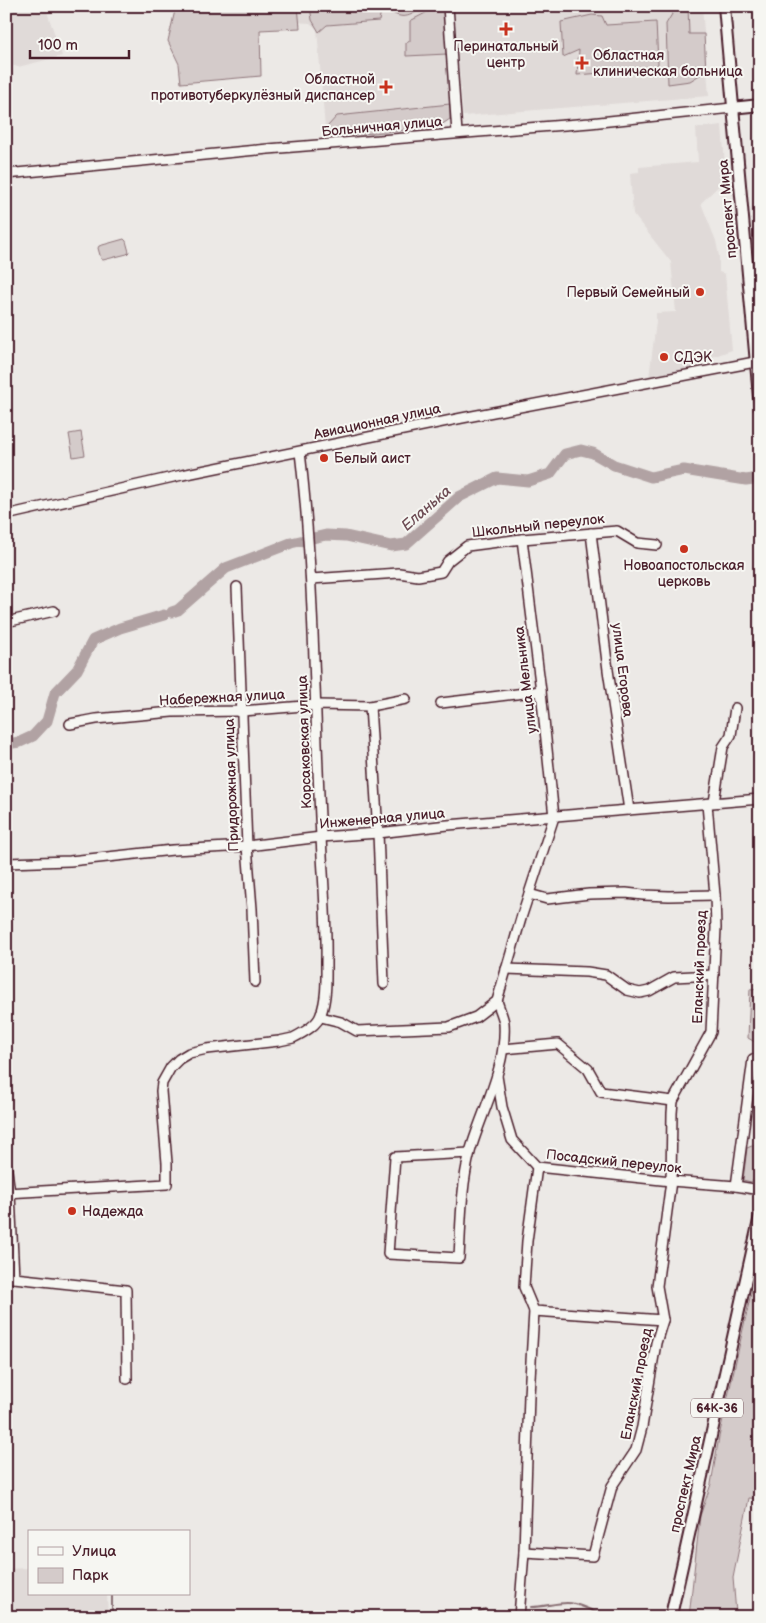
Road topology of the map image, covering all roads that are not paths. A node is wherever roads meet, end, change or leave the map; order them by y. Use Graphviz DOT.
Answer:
graph roads {
  1 [pos="448,6"];
  2 [pos="724,6"];
  3 [pos="760,105"];
  4 [pos="732,108"];
  5 [pos="458,133"];
  6 [pos="6,174"];
  7 [pos="758,361"];
  8 [pos="760,408"];
  9 [pos="300,452"];
  10 [pos="6,515"];
  11 [pos="591,533"];
  12 [pos="522,539"];
  13 [pos="657,545"];
  14 [pos="311,579"];
  15 [pos="237,586"];
  16 [pos="54,611"];
  17 [pos="6,622"];
  18 [pos="541,691"];
  19 [pos="406,700"];
  20 [pos="441,703"];
  21 [pos="316,705"];
  22 [pos="370,706"];
  23 [pos="735,708"];
  24 [pos="242,711"];
  25 [pos="70,724"];
  26 [pos="760,799"];
  27 [pos="710,803"];
  28 [pos="629,810"];
  29 [pos="554,817"];
  30 [pos="378,834"];
  31 [pos="321,837"];
  32 [pos="247,846"];
  33 [pos="6,863"];
  34 [pos="529,894"];
  35 [pos="715,895"];
  36 [pos="506,969"];
  37 [pos="714,975"];
  38 [pos="255,982"];
  39 [pos="384,984"];
  40 [pos="497,1001"];
  41 [pos="321,1017"];
  42 [pos="503,1049"];
  43 [pos="753,1059"];
  44 [pos="496,1076"];
  45 [pos="673,1101"];
  46 [pos="470,1153"];
  47 [pos="6,1163"];
  48 [pos="537,1167"];
  49 [pos="671,1181"];
  50 [pos="736,1186"];
  51 [pos="760,1190"];
  52 [pos="8,1193"];
  53 [pos="760,1216"];
  54 [pos="10,1278"];
  55 [pos="534,1311"];
  56 [pos="663,1320"];
  57 [pos="127,1379"];
  58 [pos="524,1552"];
  59 [pos="671,1615"];
  60 [pos="519,1617"];
  1 -- 5 [label="street"];
  2 -- 4 [label="main road, проспект Мира"];
  3 -- 4 [label="main road, Больничная улица"];
  4 -- 5 [label="street, Больничная улица"];
  4 -- 7 [label="main road, проспект Мира"];
  5 -- 6 [label="street, Больничная улица"];
  7 -- 8 [label="main road, проспект Мира"];
  7 -- 9 [label="street, Авиационная улица"];
  9 -- 10 [label="street, Авиационная улица"];
  9 -- 14 [label="street, Корсаковская улица"];
  11 -- 12 [label="street, Школьный переулок"];
  11 -- 13 [label="street, Школьный переулок"];
  11 -- 28 [label="street, улица Егорова"];
  12 -- 14 [label="street, Школьный переулок"];
  12 -- 18 [label="street, улица Мельника"];
  14 -- 21 [label="street, Корсаковская улица"];
  15 -- 24 [label="street, Придорожная улица"];
  16 -- 17 [label="street"];
  18 -- 20 [label="street"];
  18 -- 29 [label="street, улица Мельника"];
  19 -- 22 [label="street, Набережная улица"];
  21 -- 22 [label="street, Набережная улица"];
  21 -- 24 [label="street, Набережная улица"];
  21 -- 31 [label="street, Корсаковская улица"];
  22 -- 30 [label="street"];
  23 -- 27 [label="street"];
  24 -- 25 [label="street, Набережная улица"];
  24 -- 32 [label="street, Придорожная улица"];
  26 -- 27 [label="street, Инженерная улица"];
  27 -- 28 [label="street, Инженерная улица"];
  27 -- 35 [label="street, Еланский проезд"];
  28 -- 29 [label="street, Инженерная улица"];
  29 -- 30 [label="street, Инженерная улица"];
  29 -- 34 [label="street"];
  30 -- 31 [label="street, Инженерная улица"];
  30 -- 39 [label="street"];
  31 -- 32 [label="street, Инженерная улица"];
  31 -- 41 [label="street, Корсаковская улица"];
  32 -- 33 [label="street, Инженерная улица"];
  32 -- 38 [label="street, Придорожная улица"];
  34 -- 35 [label="street"];
  34 -- 36 [label="street"];
  35 -- 37 [label="street, Еланский проезд"];
  36 -- 37 [label="street"];
  36 -- 40 [label="street"];
  37 -- 45 [label="street, Еланский проезд"];
  40 -- 41 [label="street"];
  40 -- 42 [label="street, Посадский переулок"];
  41 -- 52 [label="street"];
  42 -- 44 [label="street, Посадский переулок"];
  42 -- 45 [label="street"];
  43 -- 50 [label="street"];
  44 -- 46 [label="street, Посадский переулок"];
  44 -- 48 [label="street, Посадский переулок"];
  45 -- 49 [label="street, Еланский проезд"];
  46 -- 46 [label="street, Посадский переулок"];
  47 -- 52 [label="street"];
  48 -- 49 [label="street, Посадский переулок"];
  48 -- 55 [label="street"];
  49 -- 50 [label="street, Посадский переулок"];
  49 -- 56 [label="street, Еланский проезд"];
  50 -- 51 [label="street, Посадский переулок"];
  52 -- 54 [label="street"];
  53 -- 59 [label="main road, проспект Мира / 64К-36"];
  54 -- 57 [label="street"];
  55 -- 56 [label="street"];
  55 -- 58 [label="street"];
  56 -- 58 [label="street, Еланский проезд"];
  58 -- 60 [label="street"];
}
